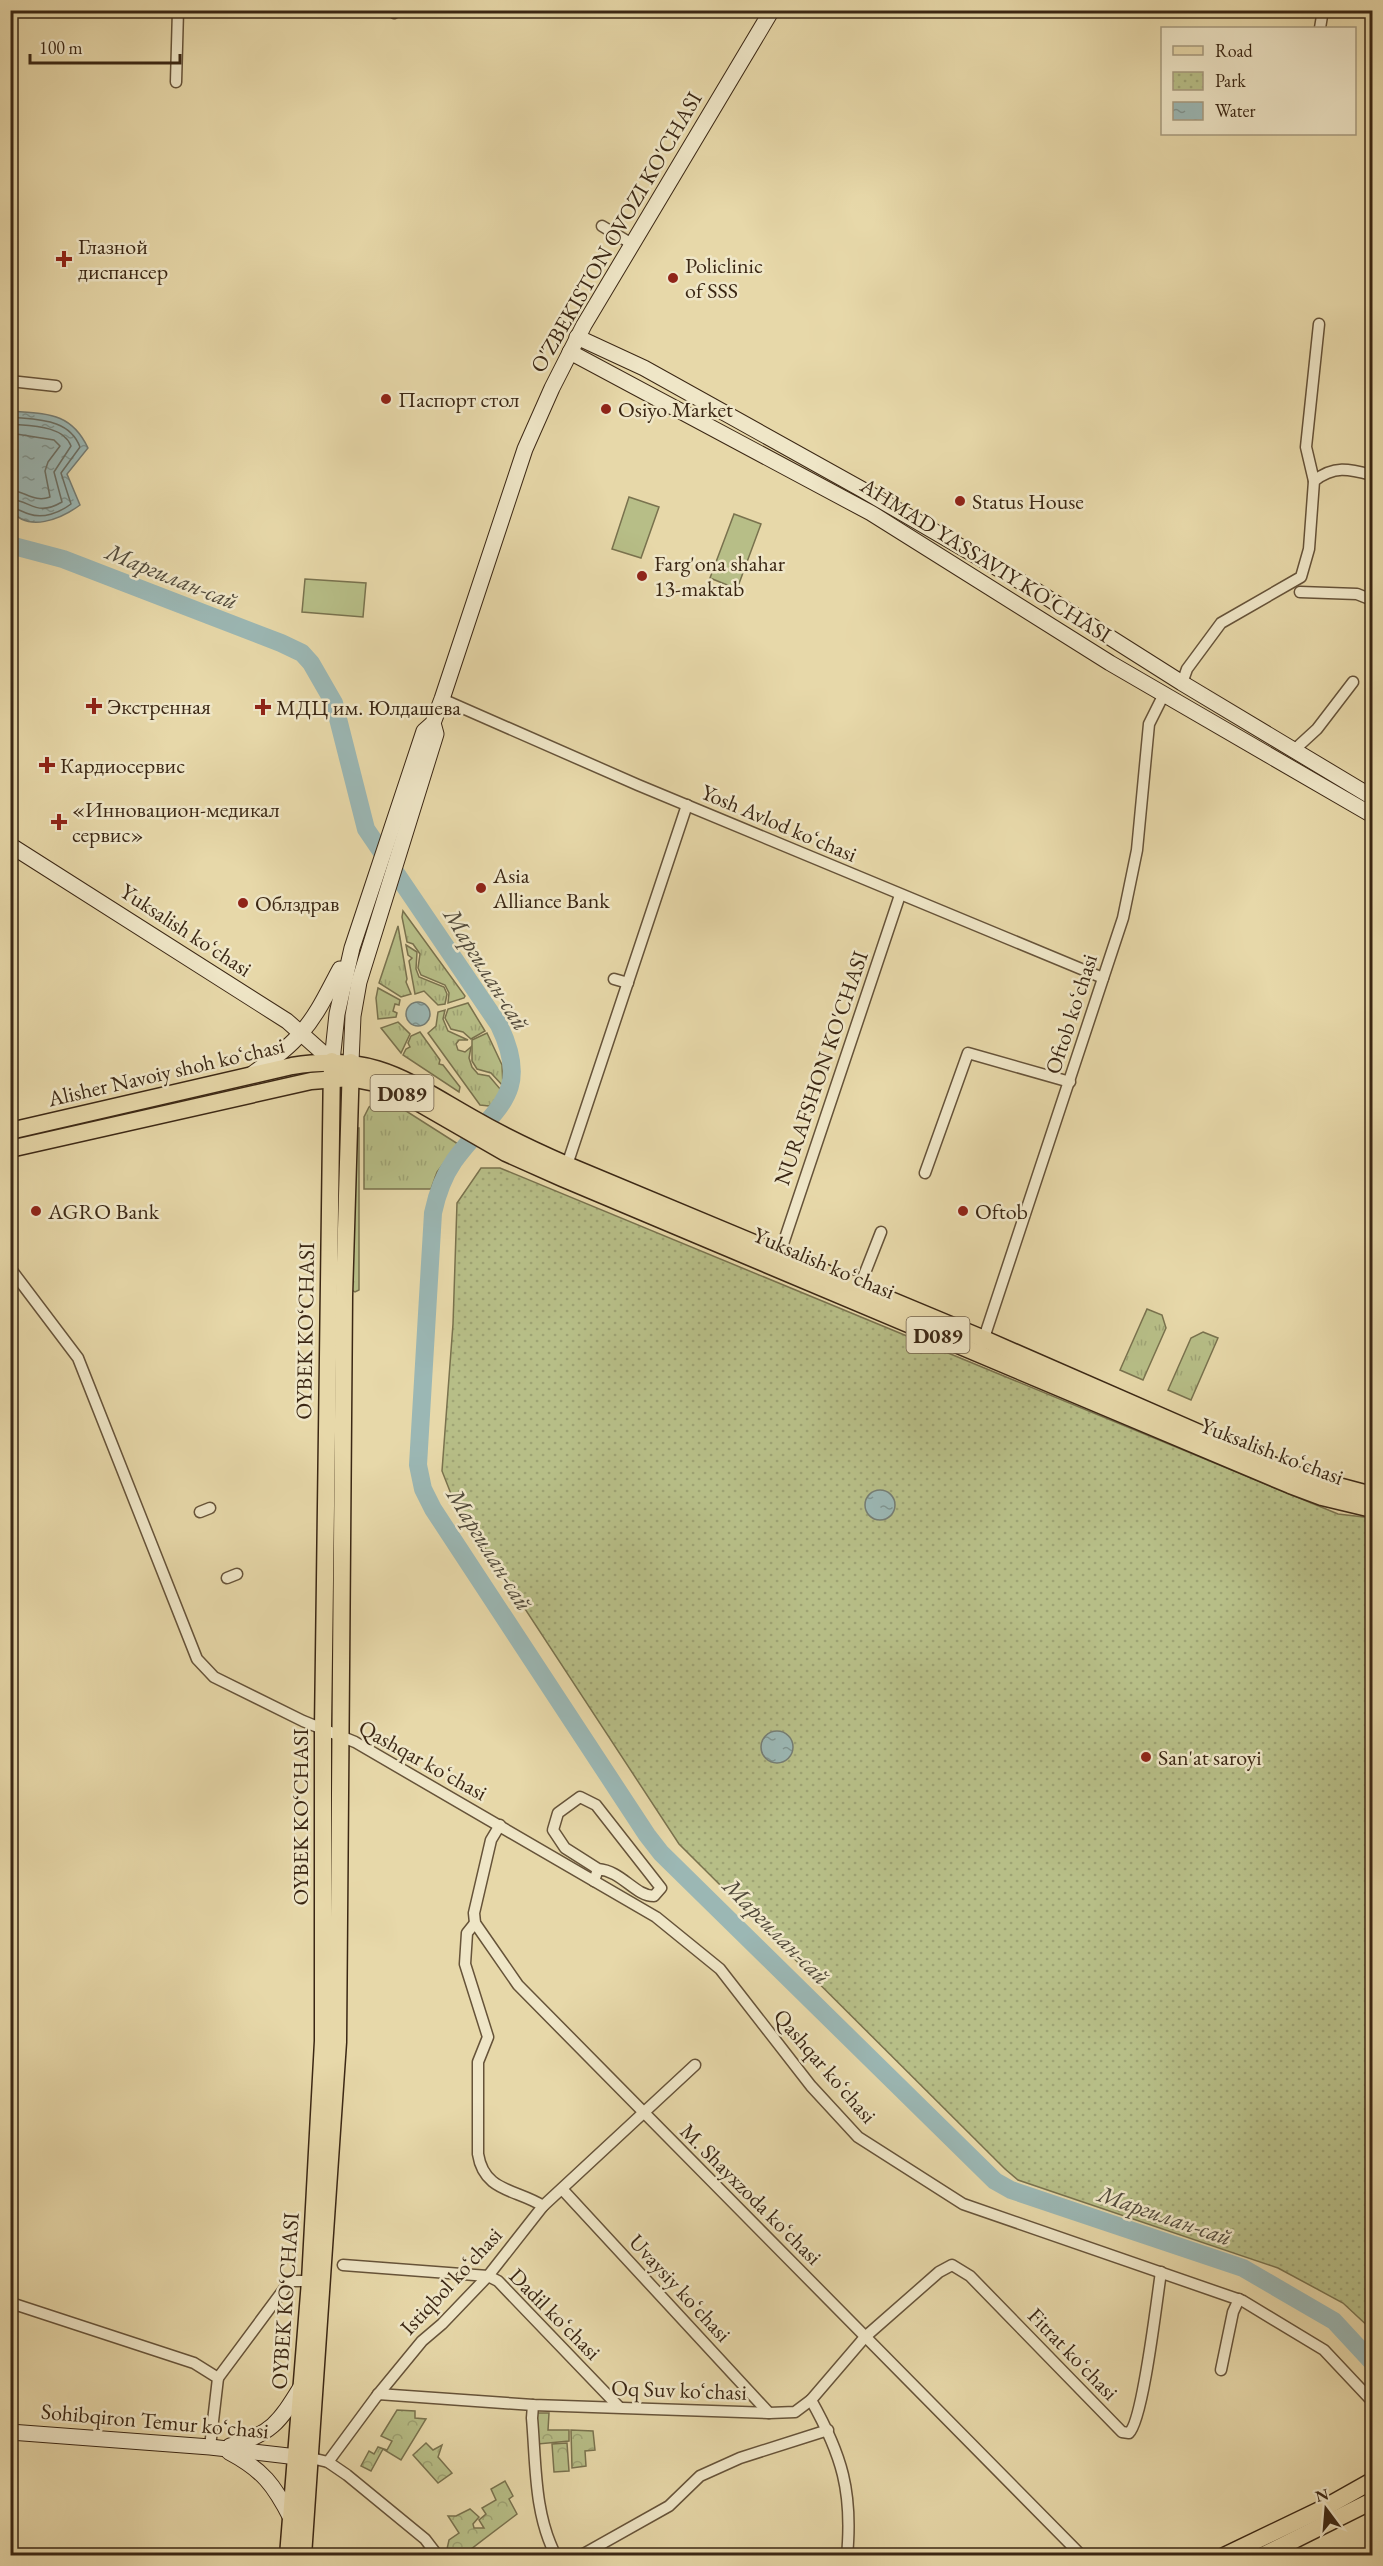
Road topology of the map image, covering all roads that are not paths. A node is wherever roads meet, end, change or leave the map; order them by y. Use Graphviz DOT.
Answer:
graph roads {
  1 [pos="178,10"];
  2 [pos="772,10"];
  3 [pos="1323,10"];
  4 [pos="1320,27"];
  5 [pos="176,82"];
  6 [pos="602,226"];
  7 [pos="632,244"];
  8 [pos="1318,324"];
  9 [pos="577,337"];
  10 [pos="570,352"];
  11 [pos="10,381"];
  12 [pos="56,386"];
  13 [pos="1372,475"];
  14 [pos="1314,480"];
  15 [pos="1300,592"];
  16 [pos="1372,600"];
  17 [pos="1353,682"];
  18 [pos="1182,683"];
  19 [pos="1164,694"];
  20 [pos="442,699"];
  21 [pos="433,723"];
  22 [pos="1293,751"];
  23 [pos="1372,797"];
  24 [pos="687,806"];
  25 [pos="1372,815"];
  26 [pos="10,846"];
  27 [pos="900,895"];
  28 [pos="352,948"];
  29 [pos="1103,978"];
  30 [pos="614,979"];
  31 [pos="628,983"];
  32 [pos="302,1033"];
  33 [pos="332,1061"];
  34 [pos="350,1070"];
  35 [pos="251,1075"];
  36 [pos="331,1078"];
  37 [pos="1070,1082"];
  38 [pos="10,1131"];
  39 [pos="510,1147"];
  40 [pos="10,1149"];
  41 [pos="567,1166"];
  42 [pos="925,1173"];
  43 [pos="881,1232"];
  44 [pos="780,1253"];
  45 [pos="10,1268"];
  46 [pos="859,1288"];
  47 [pos="981,1346"];
  48 [pos="1372,1495"];
  49 [pos="1372,1509"];
  50 [pos="323,1729"];
  51 [pos="339,1735"];
  52 [pos="500,1825"];
  53 [pos="598,1869"];
  54 [pos="594,1881"];
  55 [pos="475,1923"];
  56 [pos="695,2065"];
  57 [pos="642,2113"];
  58 [pos="562,2188"];
  59 [pos="543,2206"];
  60 [pos="343,2265"];
  61 [pos="1161,2272"];
  62 [pos="488,2276"];
  63 [pos="310,2281"];
  64 [pos="1239,2299"];
  65 [pos="10,2300"];
  66 [pos="865,2337"];
  67 [pos="1221,2370"];
  68 [pos="218,2378"];
  69 [pos="301,2387"];
  70 [pos="378,2394"];
  71 [pos="811,2400"];
  72 [pos="1372,2401"];
  73 [pos="533,2405"];
  74 [pos="619,2407"];
  75 [pos="769,2413"];
  76 [pos="828,2430"];
  77 [pos="10,2432"];
  78 [pos="215,2448"];
  79 [pos="303,2457"];
  80 [pos="328,2462"];
  81 [pos="1372,2481"];
  82 [pos="1372,2501"];
  83 [pos="291,2518"];
  84 [pos="288,2556"];
  85 [pos="303,2556"];
  86 [pos="438,2556"];
  87 [pos="555,2556"];
  88 [pos="580,2556"];
  89 [pos="847,2556"];
  90 [pos="1082,2556"];
  91 [pos="1224,2556"];
  92 [pos="1262,2556"];
  1 -- 5 [label="street"];
  2 -- 7 [label="main road, O'ZBEKISTON OVOZI KO'CHASI"];
  3 -- 4 [label="street"];
  6 -- 7 [label="street"];
  7 -- 9 [label="main road, O'ZBEKISTON OVOZI KO'CHASI"];
  8 -- 14 [label="street"];
  9 -- 10 [label="main road, O'ZBEKISTON OVOZI KO'CHASI"];
  9 -- 18 [label="main road, AHMAD YASSAVIY KO'CHASI"];
  10 -- 19 [label="main road, AHMAD YASSAVIY KO'CHASI"];
  10 -- 20 [label="main road, O'ZBEKISTON OVOZI KO'CHASI"];
  11 -- 12 [label="street"];
  13 -- 14 [label="street"];
  14 -- 18 [label="street"];
  15 -- 16 [label="street"];
  17 -- 22 [label="street"];
  18 -- 22 [label="main road, AHMAD YASSAVIY KO'CHASI"];
  19 -- 25 [label="main road, AHMAD YASSAVIY KO'CHASI"];
  19 -- 29 [label="street, Oftob koʻchasi"];
  20 -- 21 [label="main road, O'ZBEKISTON OVOZI KO'CHASI"];
  20 -- 24 [label="street, Yosh Avlod koʻchasi"];
  21 -- 28 [label="main road, O'ZBEKISTON OVOZI KO'CHASI"];
  21 -- 34 [label="main road, O'ZBEKISTON OVOZI KO'CHASI"];
  22 -- 23 [label="main road, AHMAD YASSAVIY KO'CHASI"];
  24 -- 27 [label="street, Yosh Avlod koʻchasi"];
  24 -- 31 [label="street"];
  26 -- 32 [label="main road, Yuksalish koʻchasi"];
  27 -- 29 [label="street, Yosh Avlod koʻchasi"];
  27 -- 44 [label="street, NURAFSHON KO'CHASI"];
  28 -- 32 [label="main road"];
  28 -- 33 [label="main road, O'ZBEKISTON OVOZI KO'CHASI"];
  29 -- 37 [label="street, Oftob koʻchasi"];
  30 -- 31 [label="street"];
  31 -- 41 [label="street"];
  32 -- 33 [label="main road, Yuksalish koʻchasi"];
  32 -- 35 [label="main road"];
  33 -- 34 [label="main road, Alisher Navoiy shoh koʻchasi"];
  33 -- 35 [label="main road, Alisher Navoiy shoh koʻchasi"];
  33 -- 36 [label="main road, O'ZBEKISTON OVOZI KO'CHASI"];
  34 -- 36 [label="main road, Yuksalish koʻchasi / D089"];
  34 -- 39 [label="main road, Yuksalish koʻchasi / D089"];
  34 -- 51 [label="main road, OYBEK KO‘CHASI"];
  35 -- 38 [label="main road, Alisher Navoiy shoh koʻchasi"];
  36 -- 40 [label="main road, Alisher Navoiy shoh koʻchasi"];
  36 -- 50 [label="main road, OYBEK KO‘CHASI"];
  37 -- 42 [label="street"];
  37 -- 47 [label="street, Oftob koʻchasi"];
  39 -- 41 [label="main road, Yuksalish koʻchasi / D089"];
  39 -- 47 [label="main road, Yuksalish koʻchasi / D089"];
  41 -- 44 [label="main road, Yuksalish koʻchasi / D089"];
  43 -- 46 [label="street"];
  44 -- 46 [label="main road, Yuksalish koʻchasi / D089"];
  45 -- 50 [label="street, Qashqar koʻchasi"];
  46 -- 47 [label="main road, Yuksalish koʻchasi / D089"];
  47 -- 48 [label="main road, Yuksalish koʻchasi / D089"];
  47 -- 49 [label="main road, Yuksalish koʻchasi / D089"];
  50 -- 51 [label="street, Qashqar koʻchasi"];
  50 -- 63 [label="main road, OYBEK KO‘CHASI"];
  51 -- 52 [label="street, Qashqar koʻchasi"];
  51 -- 79 [label="main road, OYBEK KO‘CHASI"];
  52 -- 54 [label="street, Qashqar koʻchasi"];
  52 -- 55 [label="street"];
  53 -- 53 [label="street"];
  53 -- 54 [label="street"];
  54 -- 61 [label="street, Qashqar koʻchasi"];
  55 -- 57 [label="street, M. Shayxzoda koʻchasi"];
  55 -- 59 [label="street"];
  56 -- 57 [label="street, Istiqbol koʻchasi"];
  57 -- 58 [label="street, Istiqbol koʻchasi"];
  57 -- 66 [label="street, M. Shayxzoda koʻchasi"];
  58 -- 59 [label="street, Istiqbol koʻchasi"];
  58 -- 75 [label="street, Uvaysiy koʻchasi"];
  59 -- 62 [label="street, Istiqbol koʻchasi"];
  60 -- 62 [label="street, Dadil koʻchasi"];
  61 -- 64 [label="street, Qashqar koʻchasi"];
  61 -- 66 [label="street, Fitrat koʻchasi"];
  62 -- 70 [label="street, Istiqbol koʻchasi"];
  62 -- 74 [label="street, Dadil koʻchasi"];
  63 -- 68 [label="street"];
  63 -- 69 [label="main road, OYBEK KO‘CHASI"];
  64 -- 67 [label="street"];
  64 -- 72 [label="street, Qashqar koʻchasi"];
  65 -- 68 [label="street"];
  66 -- 71 [label="street"];
  66 -- 90 [label="street, M. Shayxzoda koʻchasi"];
  68 -- 78 [label="street"];
  69 -- 78 [label="main road"];
  69 -- 79 [label="main road, OYBEK KO‘CHASI"];
  70 -- 73 [label="street, Oq Suv koʻchasi"];
  70 -- 80 [label="street, Istiqbol koʻchasi"];
  71 -- 75 [label="street, Oq Suv koʻchasi"];
  71 -- 76 [label="street"];
  73 -- 74 [label="street, Oq Suv koʻchasi"];
  73 -- 87 [label="street"];
  74 -- 75 [label="street, Oq Suv koʻchasi"];
  76 -- 88 [label="street"];
  76 -- 89 [label="street"];
  77 -- 78 [label="main road, Sohibqiron Temur koʻchasi"];
  78 -- 79 [label="main road, Sohibqiron Temur koʻchasi"];
  78 -- 83 [label="main road"];
  79 -- 80 [label="street"];
  79 -- 83 [label="main road, OYBEK KO‘CHASI"];
  79 -- 85 [label="main road, OYBEK KO‘CHASI"];
  80 -- 86 [label="street"];
  81 -- 91 [label="main road"];
  82 -- 92 [label="main road"];
  83 -- 84 [label="main road, OYBEK KO‘CHASI"];
}
